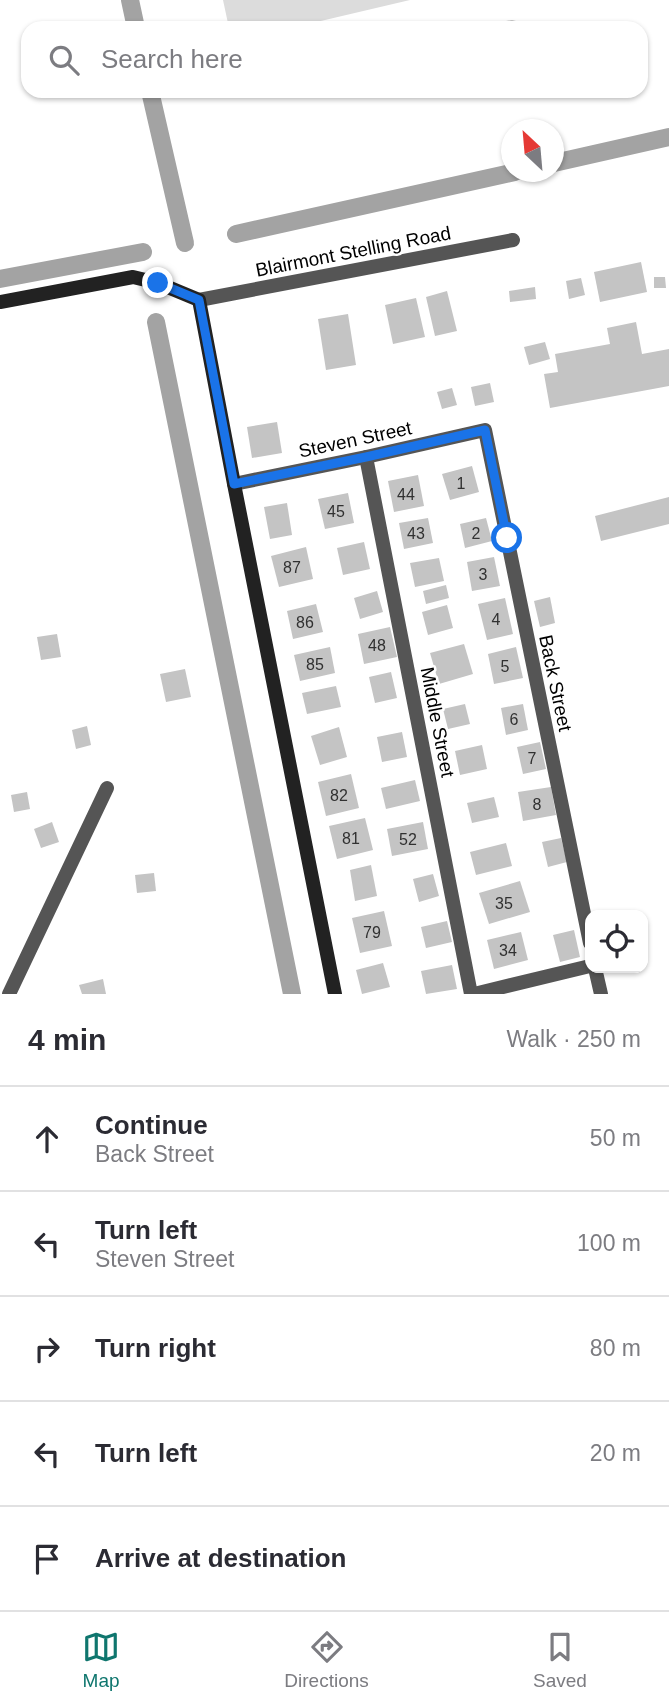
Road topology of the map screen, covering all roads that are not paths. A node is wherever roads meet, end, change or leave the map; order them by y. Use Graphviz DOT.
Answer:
graph roads {
  1 [pos="513,240"];
  2 [pos="199,300"];
  3 [pos="0,302"];
  4 [pos="485,430"];
  5 [pos="366,457"];
  6 [pos="234,484"];
  7 [pos="107,788"];
  8 [pos="585,919"];
  9 [pos="585,967"];
  10 [pos="596,973"];
  11 [pos="9,994"];
  12 [pos="335,994"];
  13 [pos="473,994"];
  14 [pos="601,994"];
  1 -- 2 [label="street, Blairmont Stelling Road"];
  2 -- 3 [label="street"];
  2 -- 6 [label="street"];
  4 -- 5 [label="street, Steven Street"];
  4 -- 8 [label="street, Back Street"];
  5 -- 6 [label="street, Steven Street"];
  5 -- 13 [label="street, Middle Street"];
  6 -- 12 [label="street"];
  7 -- 11 [label="street"];
  9 -- 13 [label="street"];
  10 -- 14 [label="street"];
}
